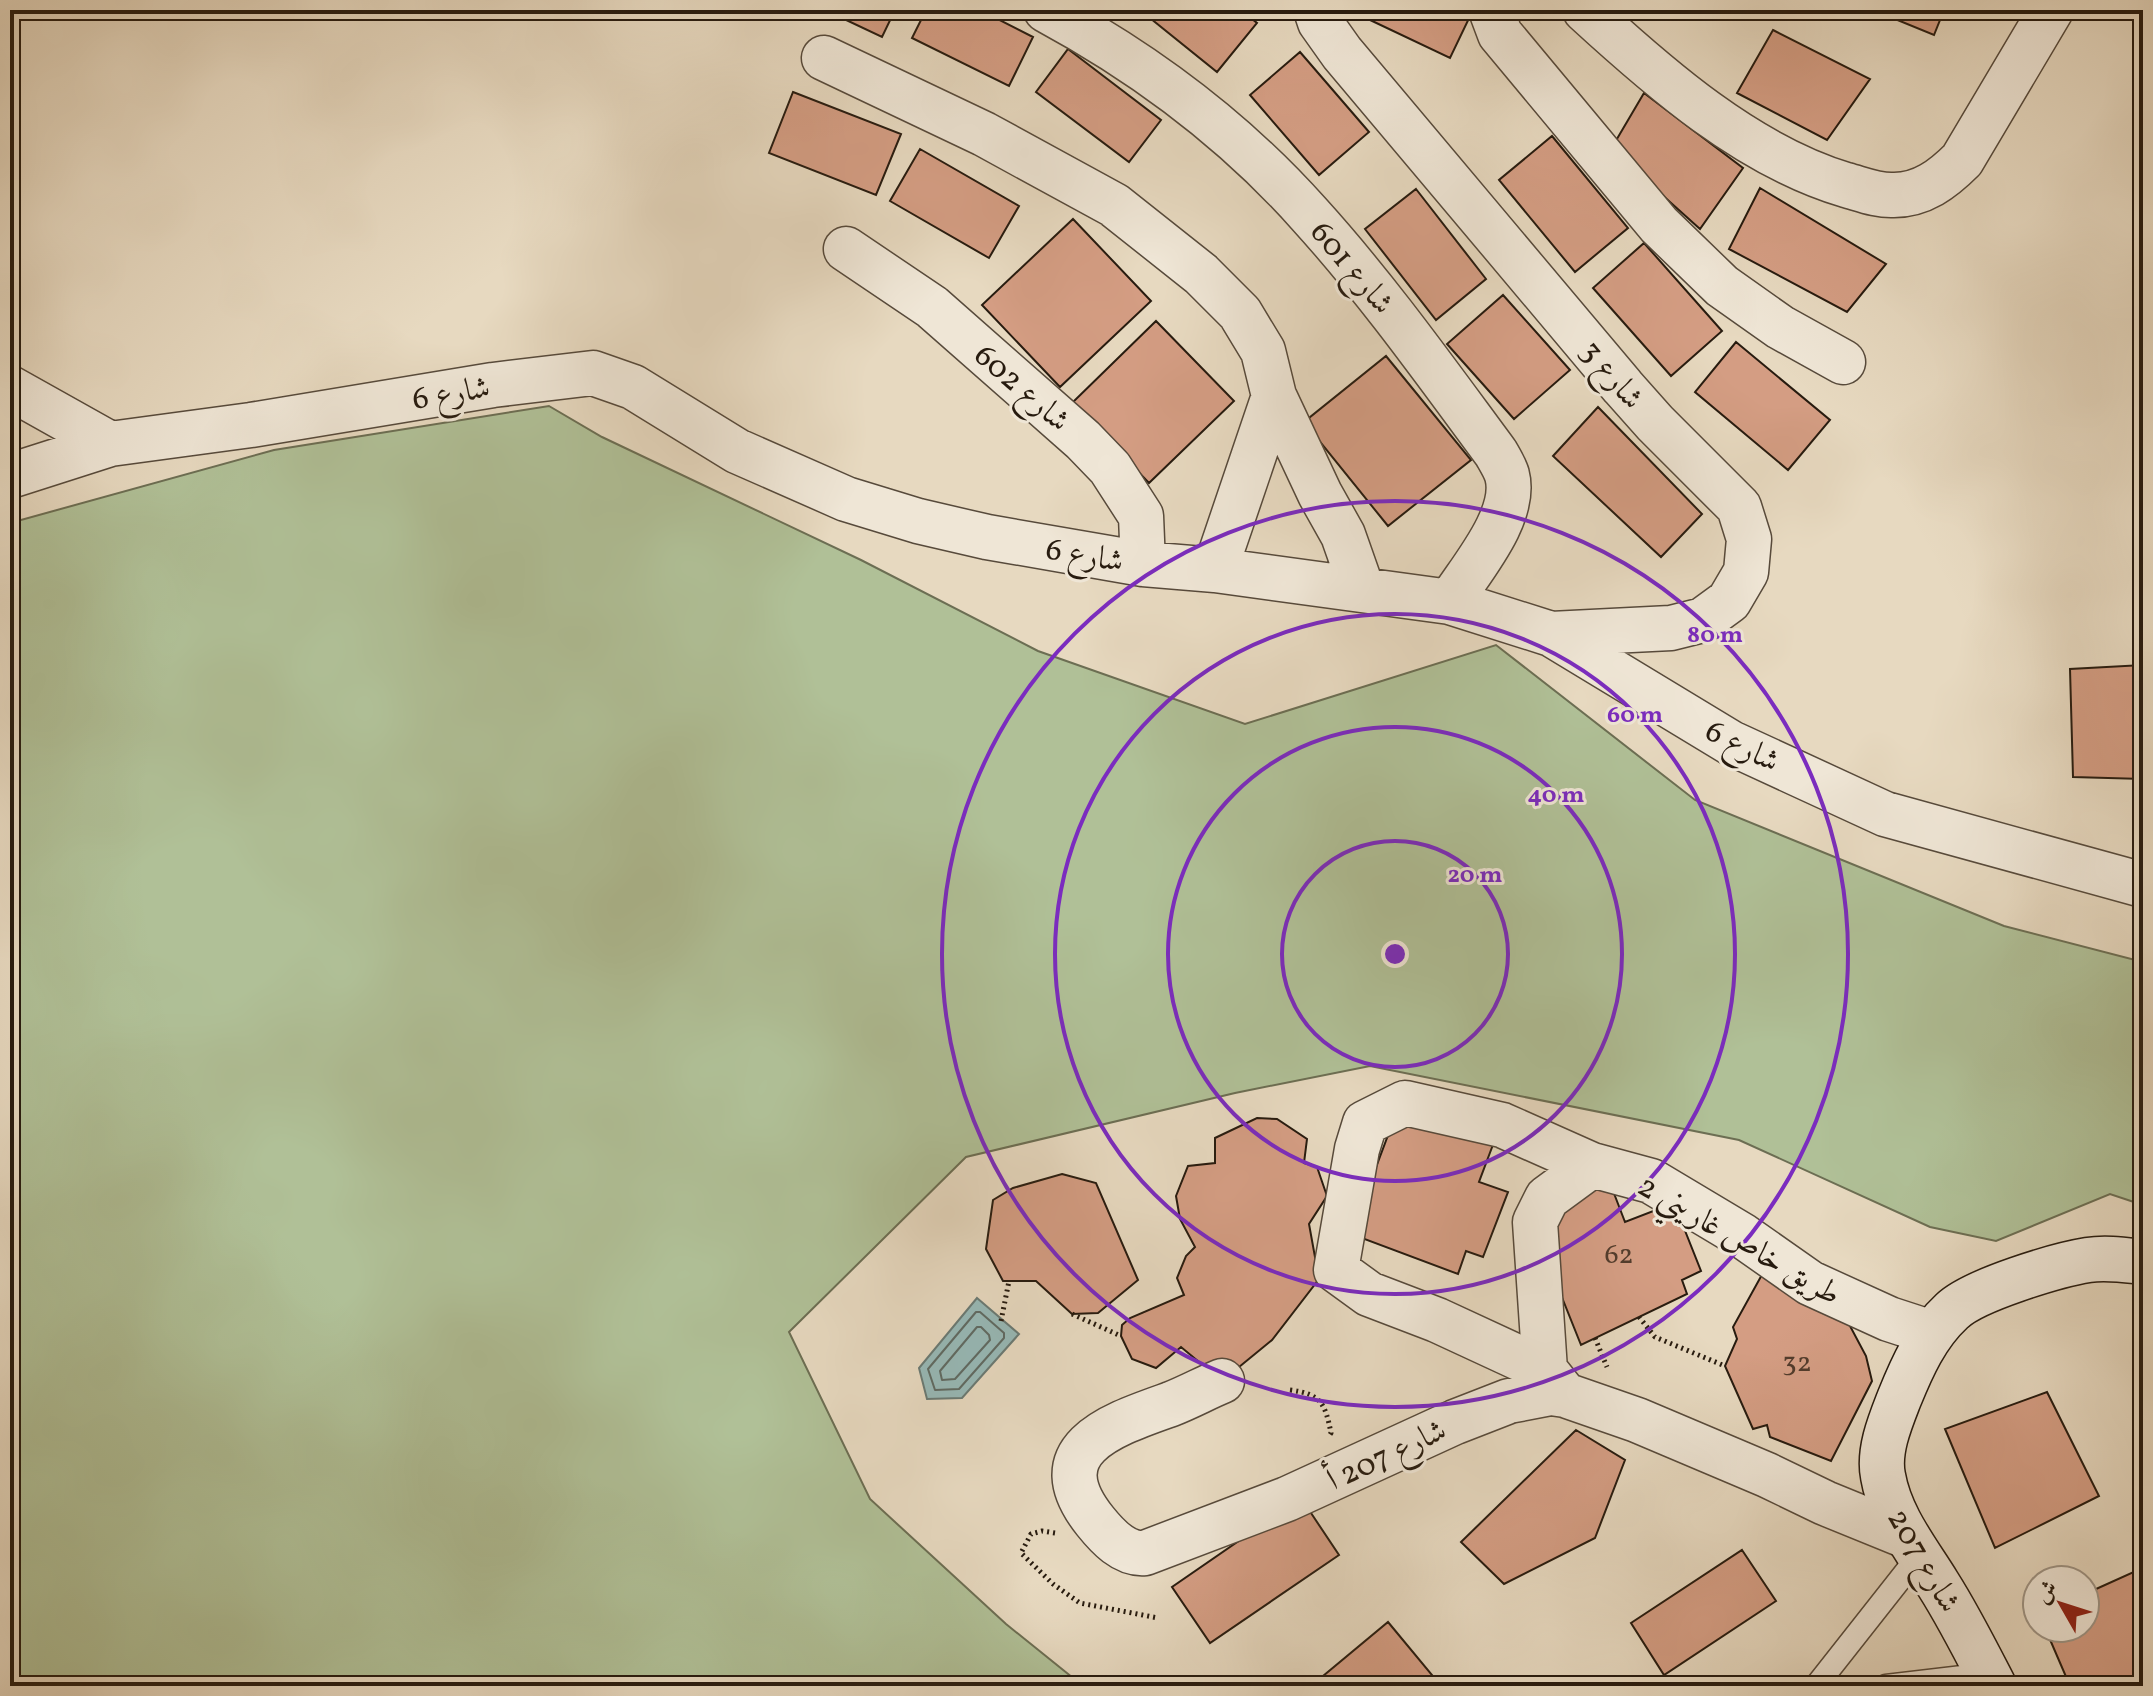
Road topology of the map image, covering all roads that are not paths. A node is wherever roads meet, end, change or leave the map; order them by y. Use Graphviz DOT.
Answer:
graph roads {
  1 [pos="1046,10"];
  2 [pos="1316,10"];
  3 [pos="1491,10"];
  4 [pos="1585,10"];
  5 [pos="2051,10"];
  6 [pos="824,58"];
  7 [pos="846,249"];
  8 [pos="1843,362"];
  9 [pos="10,388"];
  10 [pos="1274,396"];
  11 [pos="110,444"];
  12 [pos="10,476"];
  13 [pos="1143,564"];
  14 [pos="1215,570"];
  15 [pos="1362,589"];
  16 [pos="1450,602"];
  17 [pos="1551,634"];
  18 [pos="2143,885"];
  19 [pos="1592,1165"];
  20 [pos="2143,1262"];
  21 [pos="1932,1333"];
  22 [pos="1222,1381"];
  23 [pos="1555,1382"];
  24 [pos="1913,1545"];
  25 [pos="1991,1680"];
  26 [pos="1816,1686"];
  27 [pos="1886,1686"];
  1 -- 16 [label="street, شارع 601"];
  2 -- 17 [label="street, شارع 3"];
  3 -- 8 [label="street"];
  4 -- 5 [label="street"];
  6 -- 10 [label="street"];
  7 -- 13 [label="street, شارع 602"];
  9 -- 11 [label="street"];
  10 -- 14 [label="street"];
  10 -- 15 [label="street"];
  11 -- 12 [label="street, شارع 6"];
  11 -- 13 [label="street, شارع 6"];
  13 -- 14 [label="street, شارع 6"];
  14 -- 15 [label="street, شارع 6"];
  15 -- 16 [label="street, شارع 6"];
  16 -- 17 [label="street, شارع 6"];
  17 -- 18 [label="street, شارع 6"];
  19 -- 21 [label="street, طريق خاص غاريني 2"];
  19 -- 23 [label="street"];
  19 -- 23 [label="street, طريق خاص غاريني 2"];
  20 -- 21 [label="street, شارع 207"];
  21 -- 24 [label="street, شارع 207"];
  22 -- 23 [label="street, شارع 207 أ"];
  23 -- 24 [label="street, شارع 207 أ"];
  24 -- 25 [label="street, شارع 207"];
  24 -- 26 [label="lane"];
  25 -- 27 [label="lane"];
}
